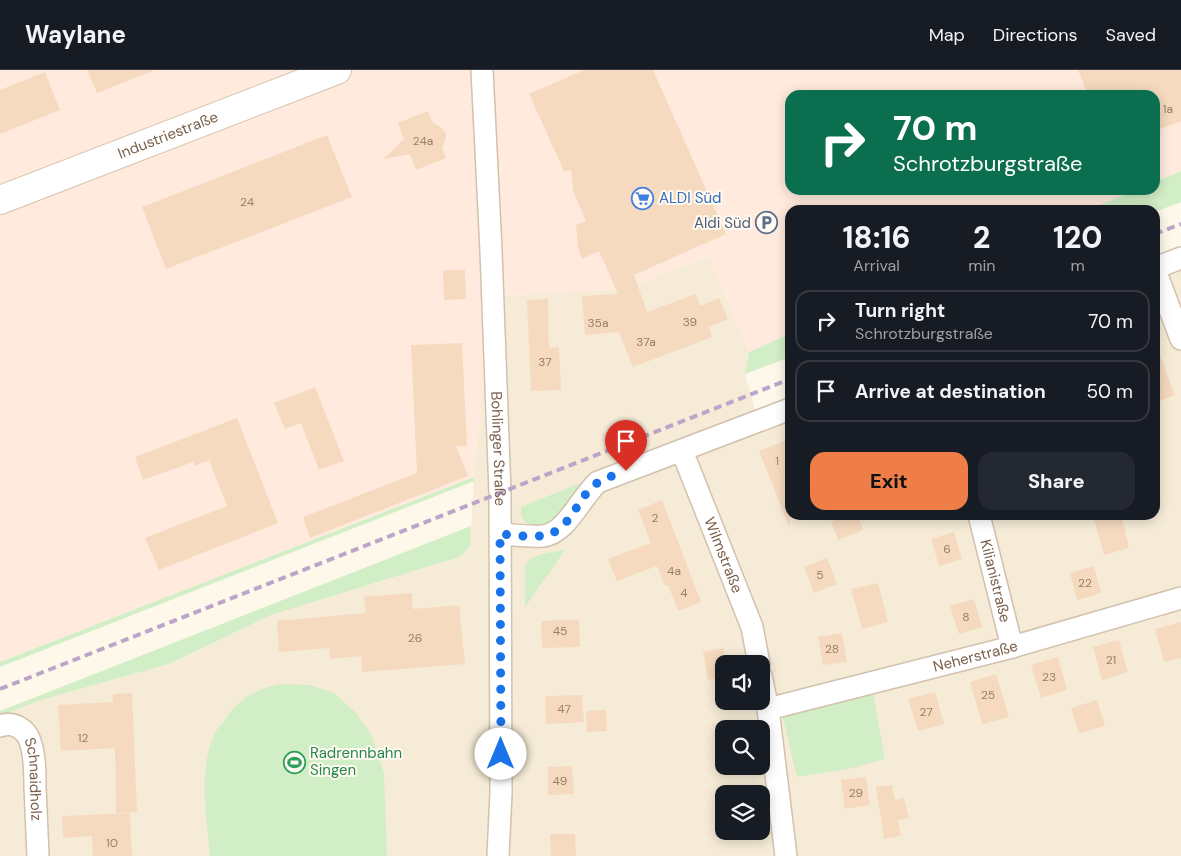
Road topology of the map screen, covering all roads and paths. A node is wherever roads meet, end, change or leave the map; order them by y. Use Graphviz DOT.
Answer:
graph roads {
  1 [pos="337,70"];
  2 [pos="482,70"];
  3 [pos="0,200"];
  4 [pos="1181,258"];
  5 [pos="1160,267"];
  6 [pos="1160,282"];
  7 [pos="1181,339"];
  8 [pos="785,411"];
  9 [pos="682,450"];
  10 [pos="980,520"];
  11 [pos="500,534"];
  12 [pos="1181,598"];
  13 [pos="1012,646"];
  14 [pos="757,655"];
  15 [pos="770,708"];
  16 [pos="768,710"];
  17 [pos="0,726"];
  18 [pos="38,856"];
  19 [pos="498,856"];
  20 [pos="786,856"];
  1 -- 3 [label="street, Industriestraße"];
  2 -- 11 [label="street, Bohlinger Straße"];
  4 -- 5 [label="street"];
  6 -- 7 [label="street"];
  8 -- 9 [label="street"];
  9 -- 11 [label="street"];
  9 -- 14 [label="street, Wilmstraße"];
  10 -- 13 [label="street, Kilianistraße"];
  11 -- 19 [label="street, Bohlinger Straße"];
  12 -- 13 [label="street, Neherstraße"];
  13 -- 15 [label="street, Neherstraße"];
  16 -- 20 [label="street"];
  17 -- 18 [label="street, Schnaidholz"];
}
